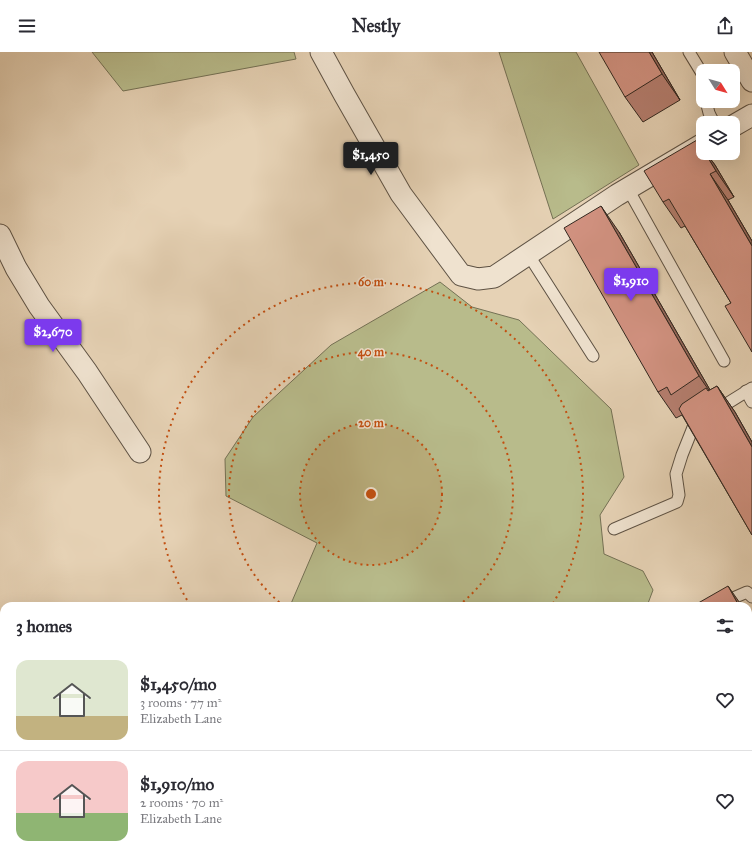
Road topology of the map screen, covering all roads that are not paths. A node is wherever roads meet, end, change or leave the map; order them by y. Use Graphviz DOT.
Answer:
graph roads {
  1 [pos="321,52"];
  2 [pos="689,52"];
  3 [pos="735,52"];
  4 [pos="696,64"];
  5 [pos="752,81"];
  6 [pos="752,115"];
  7 [pos="740,122"];
  8 [pos="696,148"];
  9 [pos="628,189"];
  10 [pos="0,235"];
  11 [pos="528,254"];
  12 [pos="593,356"];
  13 [pos="724,361"];
  14 [pos="749,389"];
  15 [pos="752,402"];
  16 [pos="140,452"];
  17 [pos="614,529"];
  18 [pos="752,597"];
  19 [pos="724,602"];
  1 -- 11 [label="street"];
  2 -- 4 [label="lane"];
  3 -- 5 [label="street"];
  6 -- 7 [label="street"];
  8 -- 9 [label="street"];
  9 -- 11 [label="street"];
  9 -- 13 [label="lane"];
  10 -- 16 [label="street"];
  11 -- 12 [label="lane"];
  14 -- 15 [label="lane"];
  14 -- 17 [label="lane"];
  18 -- 19 [label="lane"];
}
